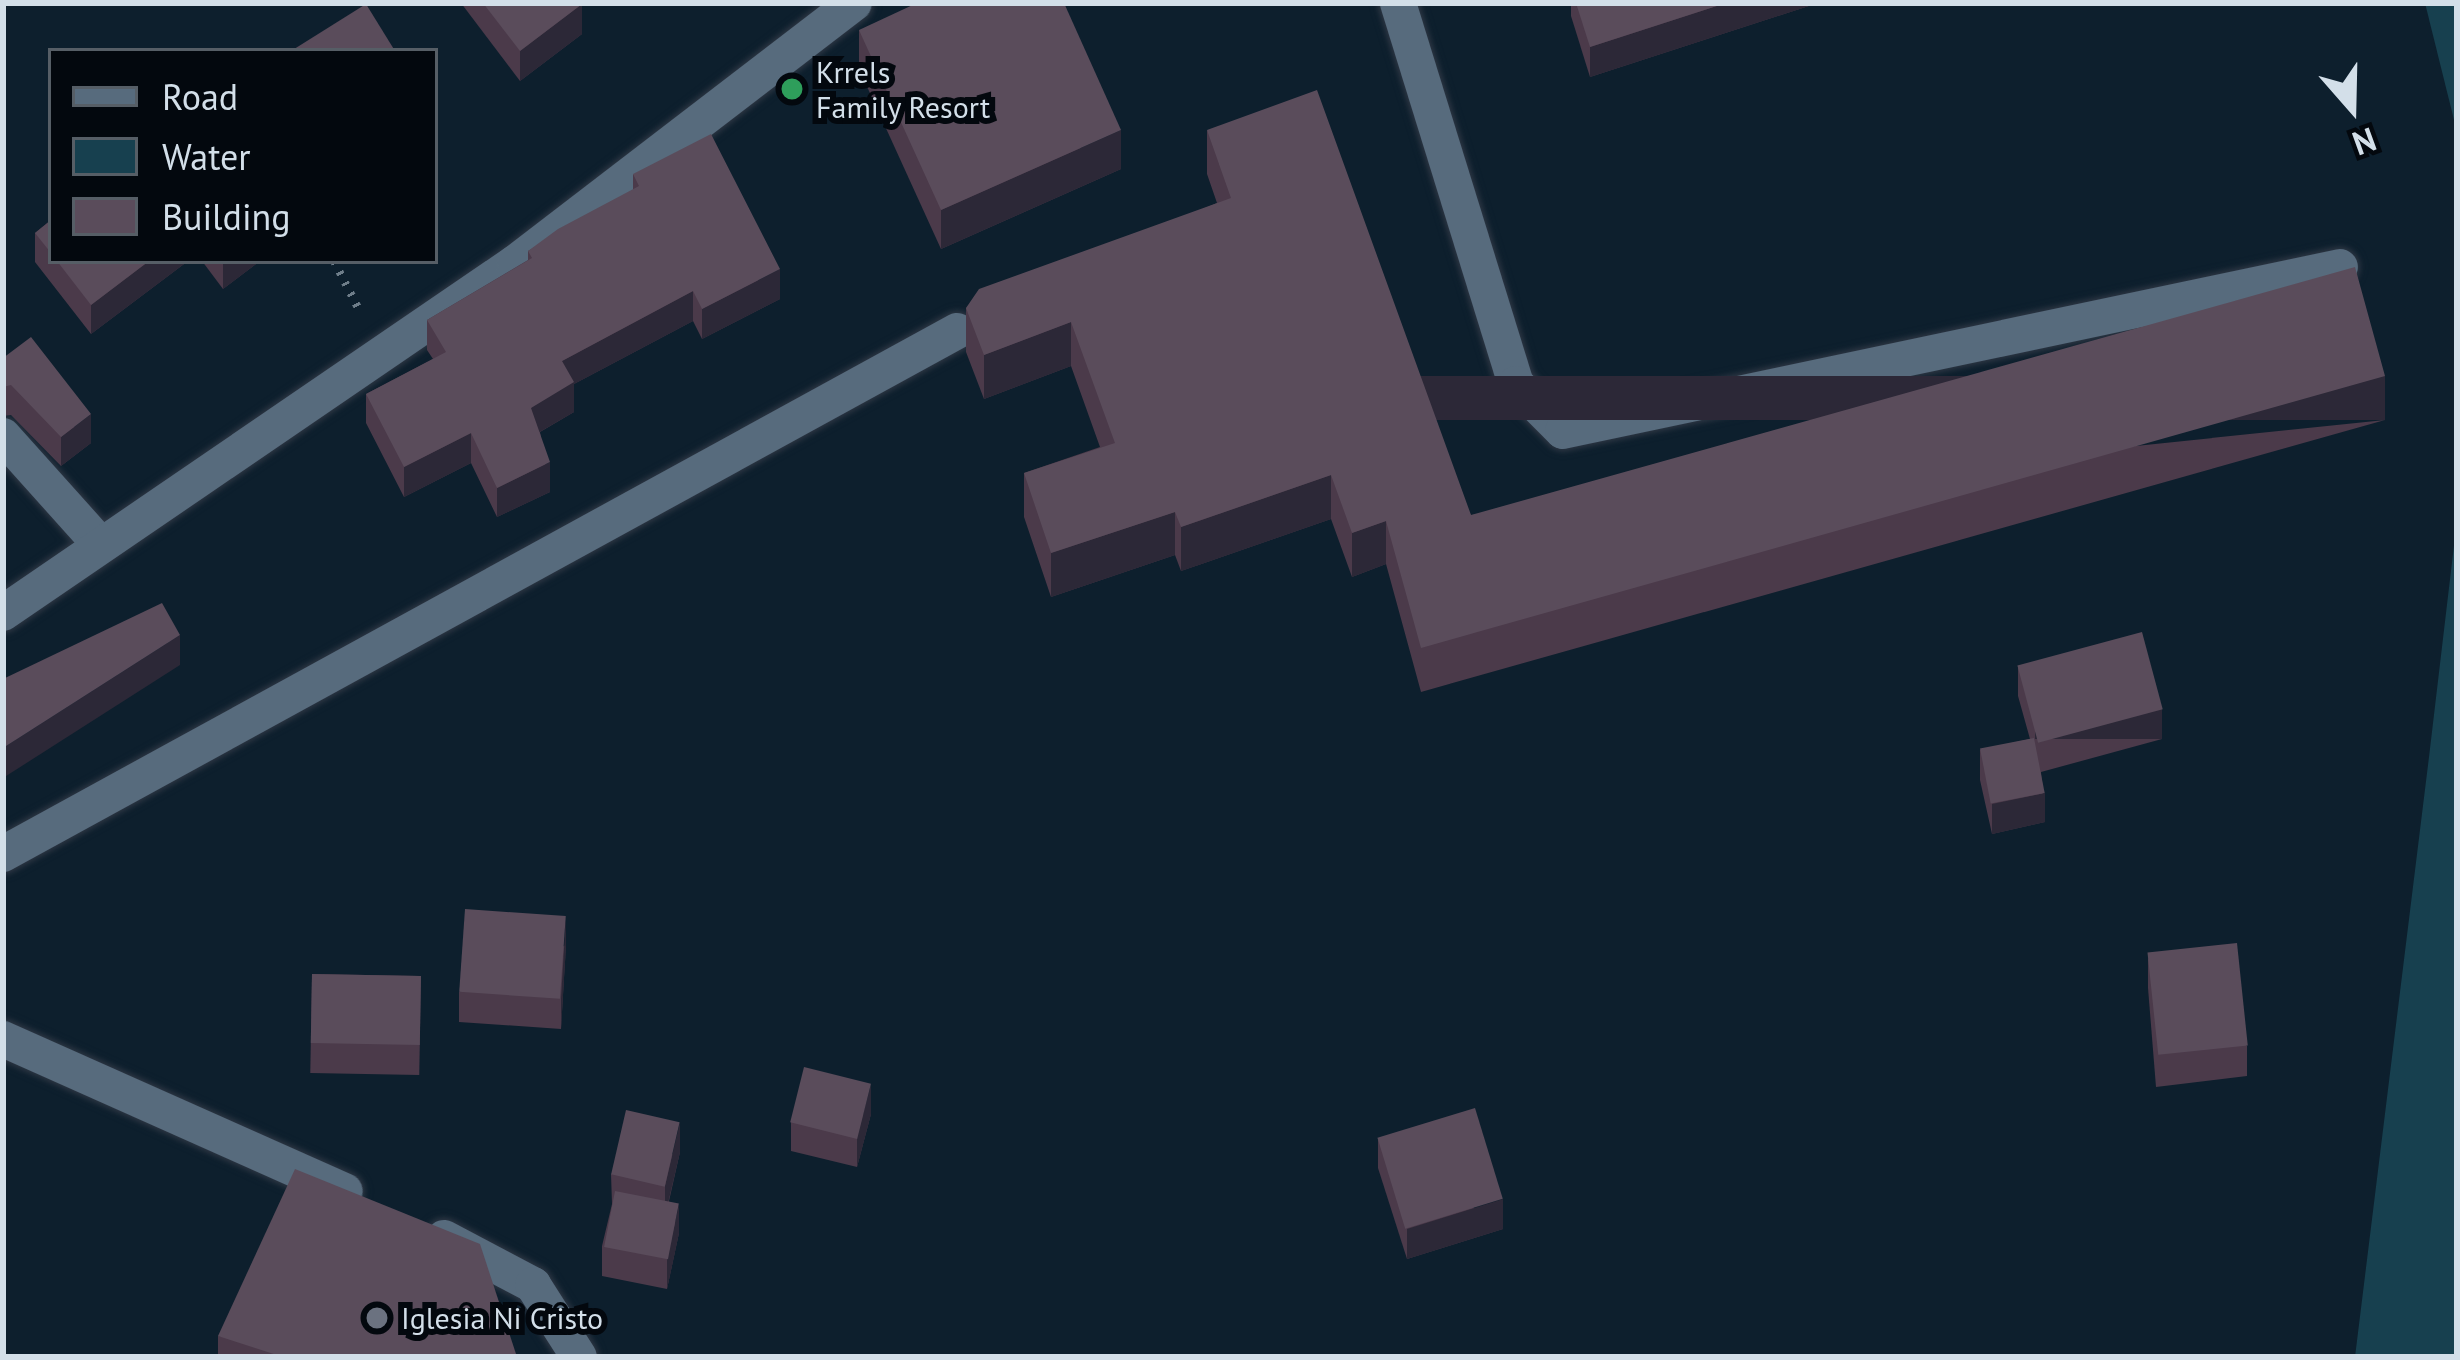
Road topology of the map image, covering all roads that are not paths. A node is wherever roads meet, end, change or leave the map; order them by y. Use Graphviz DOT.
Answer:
graph roads {
  1 [pos="854,3"];
  2 [pos="1397,3"];
  3 [pos="2340,267"];
  4 [pos="957,331"];
  5 [pos="3,436"];
  6 [pos="98,542"];
  7 [pos="3,613"];
  8 [pos="3,854"];
  9 [pos="3,1040"];
  10 [pos="373,1203"];
  11 [pos="416,1223"];
  12 [pos="579,1357"];
  1 -- 6 [label="street"];
  2 -- 3 [label="street"];
  4 -- 8 [label="street"];
  5 -- 6 [label="street"];
  6 -- 7 [label="street"];
  9 -- 10 [label="street"];
  11 -- 12 [label="street"];
}
